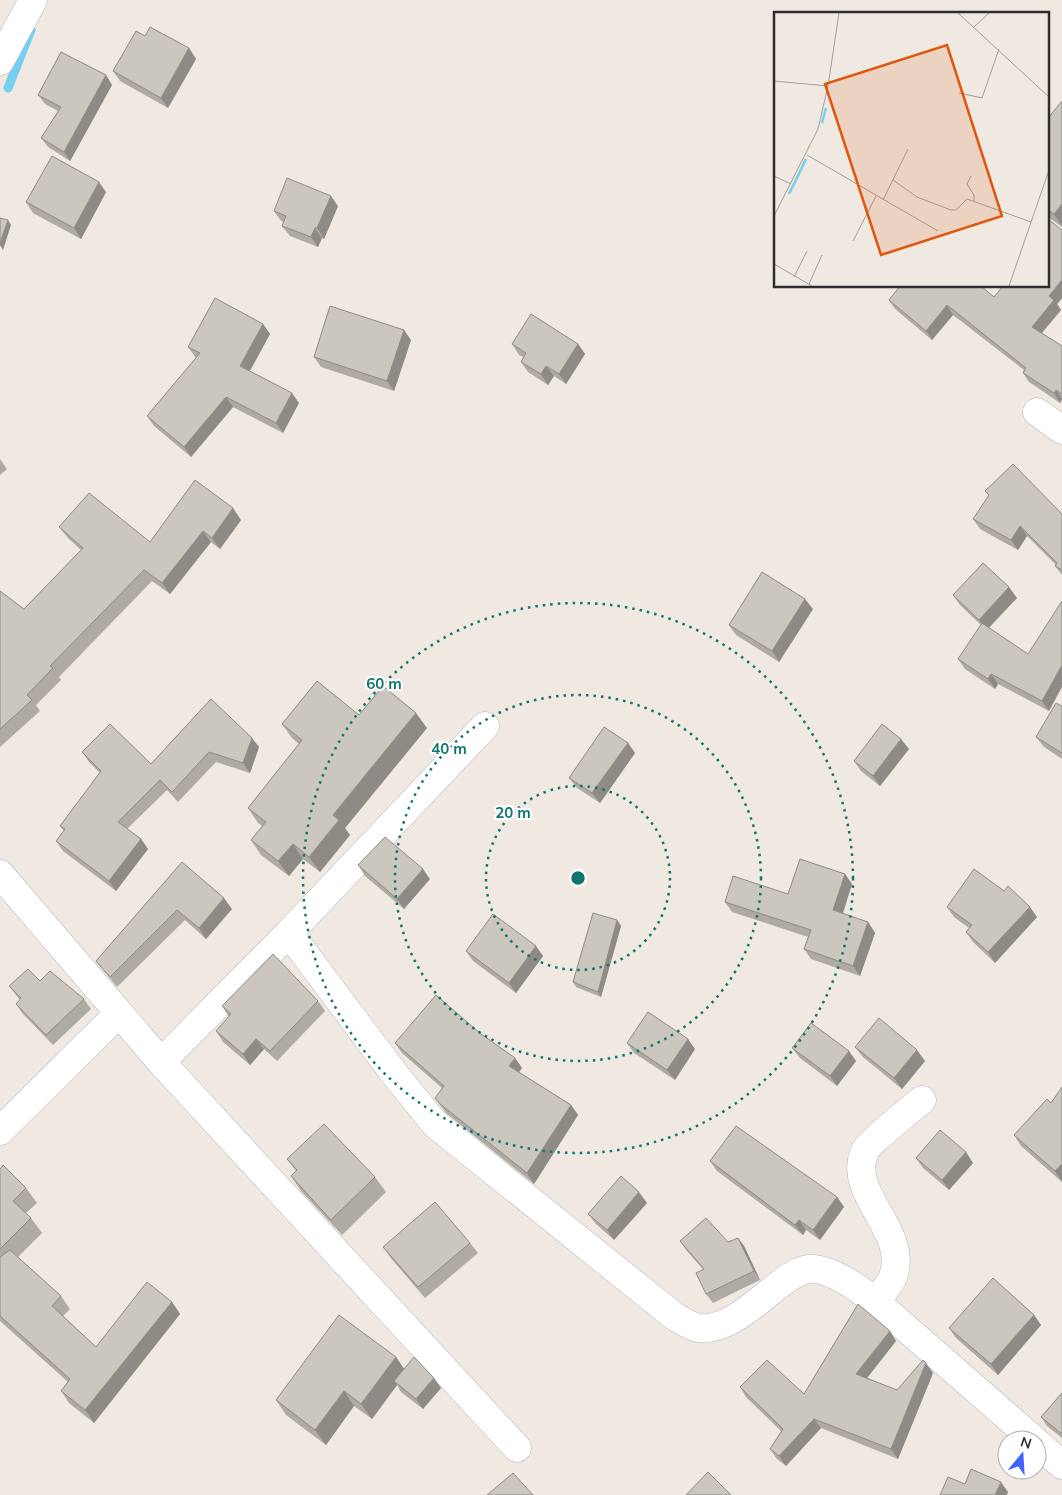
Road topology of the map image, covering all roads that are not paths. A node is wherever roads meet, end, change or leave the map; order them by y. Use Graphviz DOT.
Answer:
graph roads {
  1 [pos="33,0"];
  2 [pos="10,20"];
  3 [pos="0,62"];
  4 [pos="1037,412"];
  5 [pos="1062,430"];
  6 [pos="485,726"];
  7 [pos="0,874"];
  8 [pos="289,933"];
  9 [pos="118,1014"];
  10 [pos="161,1062"];
  11 [pos="922,1100"];
  12 [pos="0,1131"];
  13 [pos="876,1302"];
  14 [pos="1023,1430"];
  15 [pos="517,1448"];
  16 [pos="1047,1452"];
  17 [pos="1062,1465"];
  1 -- 2 [label="street"];
  2 -- 3 [label="street"];
  4 -- 5 [label="street"];
  6 -- 8 [label="street"];
  7 -- 9 [label="street"];
  8 -- 10 [label="street"];
  8 -- 13 [label="street"];
  9 -- 10 [label="street"];
  9 -- 12 [label="street"];
  10 -- 15 [label="street"];
  11 -- 13 [label="street"];
  13 -- 14 [label="street"];
  16 -- 17 [label="street"];
}
